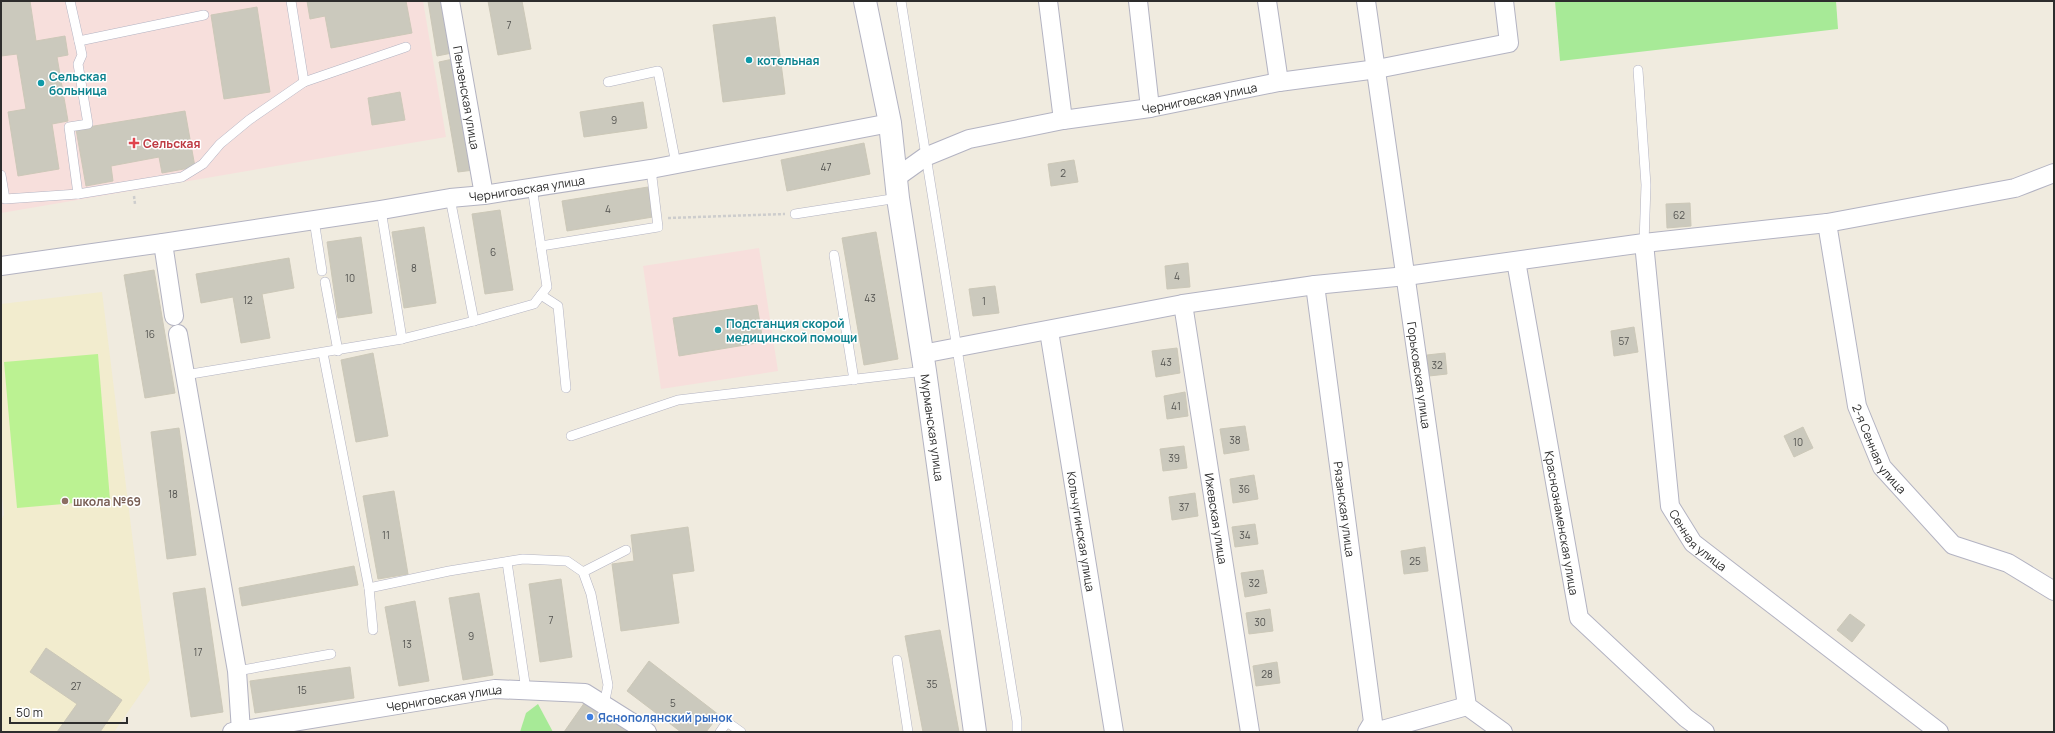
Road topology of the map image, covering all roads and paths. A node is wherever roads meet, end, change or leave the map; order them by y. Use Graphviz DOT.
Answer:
graph roads {
  1 [pos="70,1"];
  2 [pos="291,1"];
  3 [pos="450,1"];
  4 [pos="865,1"];
  5 [pos="901,1"];
  6 [pos="1048,1"];
  7 [pos="1138,1"];
  8 [pos="1267,1"];
  9 [pos="1366,1"];
  10 [pos="1504,1"];
  11 [pos="204,15"];
  12 [pos="79,41"];
  13 [pos="406,48"];
  14 [pos="1376,69"];
  15 [pos="1638,70"];
  16 [pos="304,82"];
  17 [pos="608,82"];
  18 [pos="1279,82"];
  19 [pos="1150,108"];
  20 [pos="1063,120"];
  21 [pos="890,123"];
  22 [pos="925,157"];
  23 [pos="676,164"];
  24 [pos="651,169"];
  25 [pos="2054,173"];
  26 [pos="1,175"];
  27 [pos="897,177"];
  28 [pos="532,187"];
  29 [pos="78,194"];
  30 [pos="484,194"];
  31 [pos="450,198"];
  32 [pos="898,198"];
  33 [pos="381,210"];
  34 [pos="795,214"];
  35 [pos="657,218"];
  36 [pos="314,220"];
  37 [pos="1827,223"];
  38 [pos="163,243"];
  39 [pos="1644,243"];
  40 [pos="541,246"];
  41 [pos="834,255"];
  42 [pos="1516,261"];
  43 [pos="1,266"];
  44 [pos="322,271"];
  45 [pos="1406,276"];
  46 [pos="325,282"];
  47 [pos="1315,285"];
  48 [pos="541,295"];
  49 [pos="1183,304"];
  50 [pos="174,316"];
  51 [pos="474,321"];
  52 [pos="1048,331"];
  53 [pos="178,334"];
  54 [pos="402,339"];
  55 [pos="958,348"];
  56 [pos="338,351"];
  57 [pos="323,353"];
  58 [pos="924,363"];
  59 [pos="184,375"];
  60 [pos="854,380"];
  61 [pos="566,388"];
  62 [pos="571,436"];
  63 [pos="626,550"];
  64 [pos="507,562"];
  65 [pos="583,572"];
  66 [pos="369,588"];
  67 [pos="2054,591"];
  68 [pos="373,630"];
  69 [pos="331,654"];
  70 [pos="897,660"];
  71 [pos="238,671"];
  72 [pos="526,690"];
  73 [pos="604,705"];
  74 [pos="1467,706"];
  75 [pos="237,731"];
  76 [pos="647,732"];
  77 [pos="720,732"];
  78 [pos="741,732"];
  79 [pos="908,732"];
  80 [pos="975,732"];
  81 [pos="1017,732"];
  82 [pos="1114,732"];
  83 [pos="1250,732"];
  84 [pos="1367,732"];
  85 [pos="1375,732"];
  86 [pos="1503,732"];
  87 [pos="1705,732"];
  88 [pos="1939,732"];
  1 -- 12 [label="lane"];
  2 -- 16 [label="lane"];
  3 -- 30 [label="street, Пензенская улица"];
  4 -- 21 [label="main road, Мурманская улица"];
  5 -- 22 [label="lane"];
  6 -- 20 [label="street"];
  7 -- 19 [label="street"];
  8 -- 18 [label="street"];
  9 -- 14 [label="street, Горьковская улица"];
  10 -- 14 [label="street, Черниговская улица"];
  11 -- 12 [label="lane"];
  12 -- 29 [label="lane"];
  13 -- 16 [label="lane"];
  14 -- 18 [label="street, Черниговская улица"];
  14 -- 45 [label="street, Горьковская улица"];
  15 -- 39 [label="lane"];
  16 -- 29 [label="lane"];
  17 -- 23 [label="lane"];
  18 -- 19 [label="street, Черниговская улица"];
  19 -- 20 [label="street, Черниговская улица"];
  20 -- 22 [label="street, Черниговская улица"];
  21 -- 23 [label="street, Черниговская улица"];
  21 -- 27 [label="main road, Мурманская улица"];
  22 -- 27 [label="street, Черниговская улица"];
  22 -- 55 [label="lane"];
  23 -- 24 [label="street, Черниговская улица"];
  24 -- 28 [label="street, Черниговская улица"];
  24 -- 35 [label="lane"];
  25 -- 37 [label="street"];
  26 -- 29 [label="lane"];
  27 -- 32 [label="main road, Мурманская улица"];
  28 -- 30 [label="street, Черниговская улица"];
  28 -- 40 [label="lane"];
  30 -- 31 [label="street, Черниговская улица"];
  31 -- 33 [label="street, Черниговская улица"];
  31 -- 51 [label="lane"];
  32 -- 34 [label="lane"];
  32 -- 58 [label="main road, Мурманская улица"];
  33 -- 36 [label="street, Черниговская улица"];
  33 -- 54 [label="lane"];
  34 -- 35 [label="path"];
  35 -- 40 [label="lane"];
  36 -- 38 [label="street, Черниговская улица"];
  36 -- 44 [label="lane"];
  37 -- 39 [label="street"];
  37 -- 67 [label="street, 2-я Сенная улица"];
  38 -- 43 [label="street, Черниговская улица"];
  38 -- 50 [label="street"];
  39 -- 42 [label="street"];
  39 -- 88 [label="street, Сенная улица"];
  40 -- 48 [label="lane"];
  41 -- 60 [label="lane"];
  42 -- 45 [label="street"];
  42 -- 87 [label="street, Краснознаменская улица"];
  45 -- 47 [label="street"];
  45 -- 74 [label="street, Горьковская улица"];
  46 -- 56 [label="lane"];
  47 -- 49 [label="street"];
  47 -- 84 [label="street, Рязанская улица"];
  48 -- 51 [label="lane"];
  48 -- 61 [label="lane"];
  49 -- 52 [label="street"];
  49 -- 83 [label="street, Ижевская улица"];
  51 -- 54 [label="lane"];
  52 -- 55 [label="street"];
  52 -- 82 [label="street, Кольчугинская улица"];
  53 -- 59 [label="street"];
  54 -- 56 [label="lane"];
  55 -- 58 [label="street"];
  55 -- 81 [label="lane"];
  56 -- 57 [label="lane"];
  57 -- 59 [label="lane"];
  57 -- 66 [label="lane"];
  58 -- 60 [label="lane"];
  58 -- 80 [label="main road, Мурманская улица"];
  59 -- 71 [label="street"];
  60 -- 62 [label="lane"];
  63 -- 65 [label="lane"];
  64 -- 65 [label="lane"];
  64 -- 66 [label="lane"];
  64 -- 72 [label="lane"];
  65 -- 73 [label="lane"];
  66 -- 68 [label="lane"];
  69 -- 71 [label="lane"];
  70 -- 79 [label="lane"];
  71 -- 75 [label="street"];
  72 -- 73 [label="street, Черниговская улица"];
  72 -- 75 [label="street, Черниговская улица"];
  73 -- 76 [label="street, Черниговская улица"];
  74 -- 85 [label="street"];
  74 -- 86 [label="street"];
  77 -- 78 [label="lane"];
}
